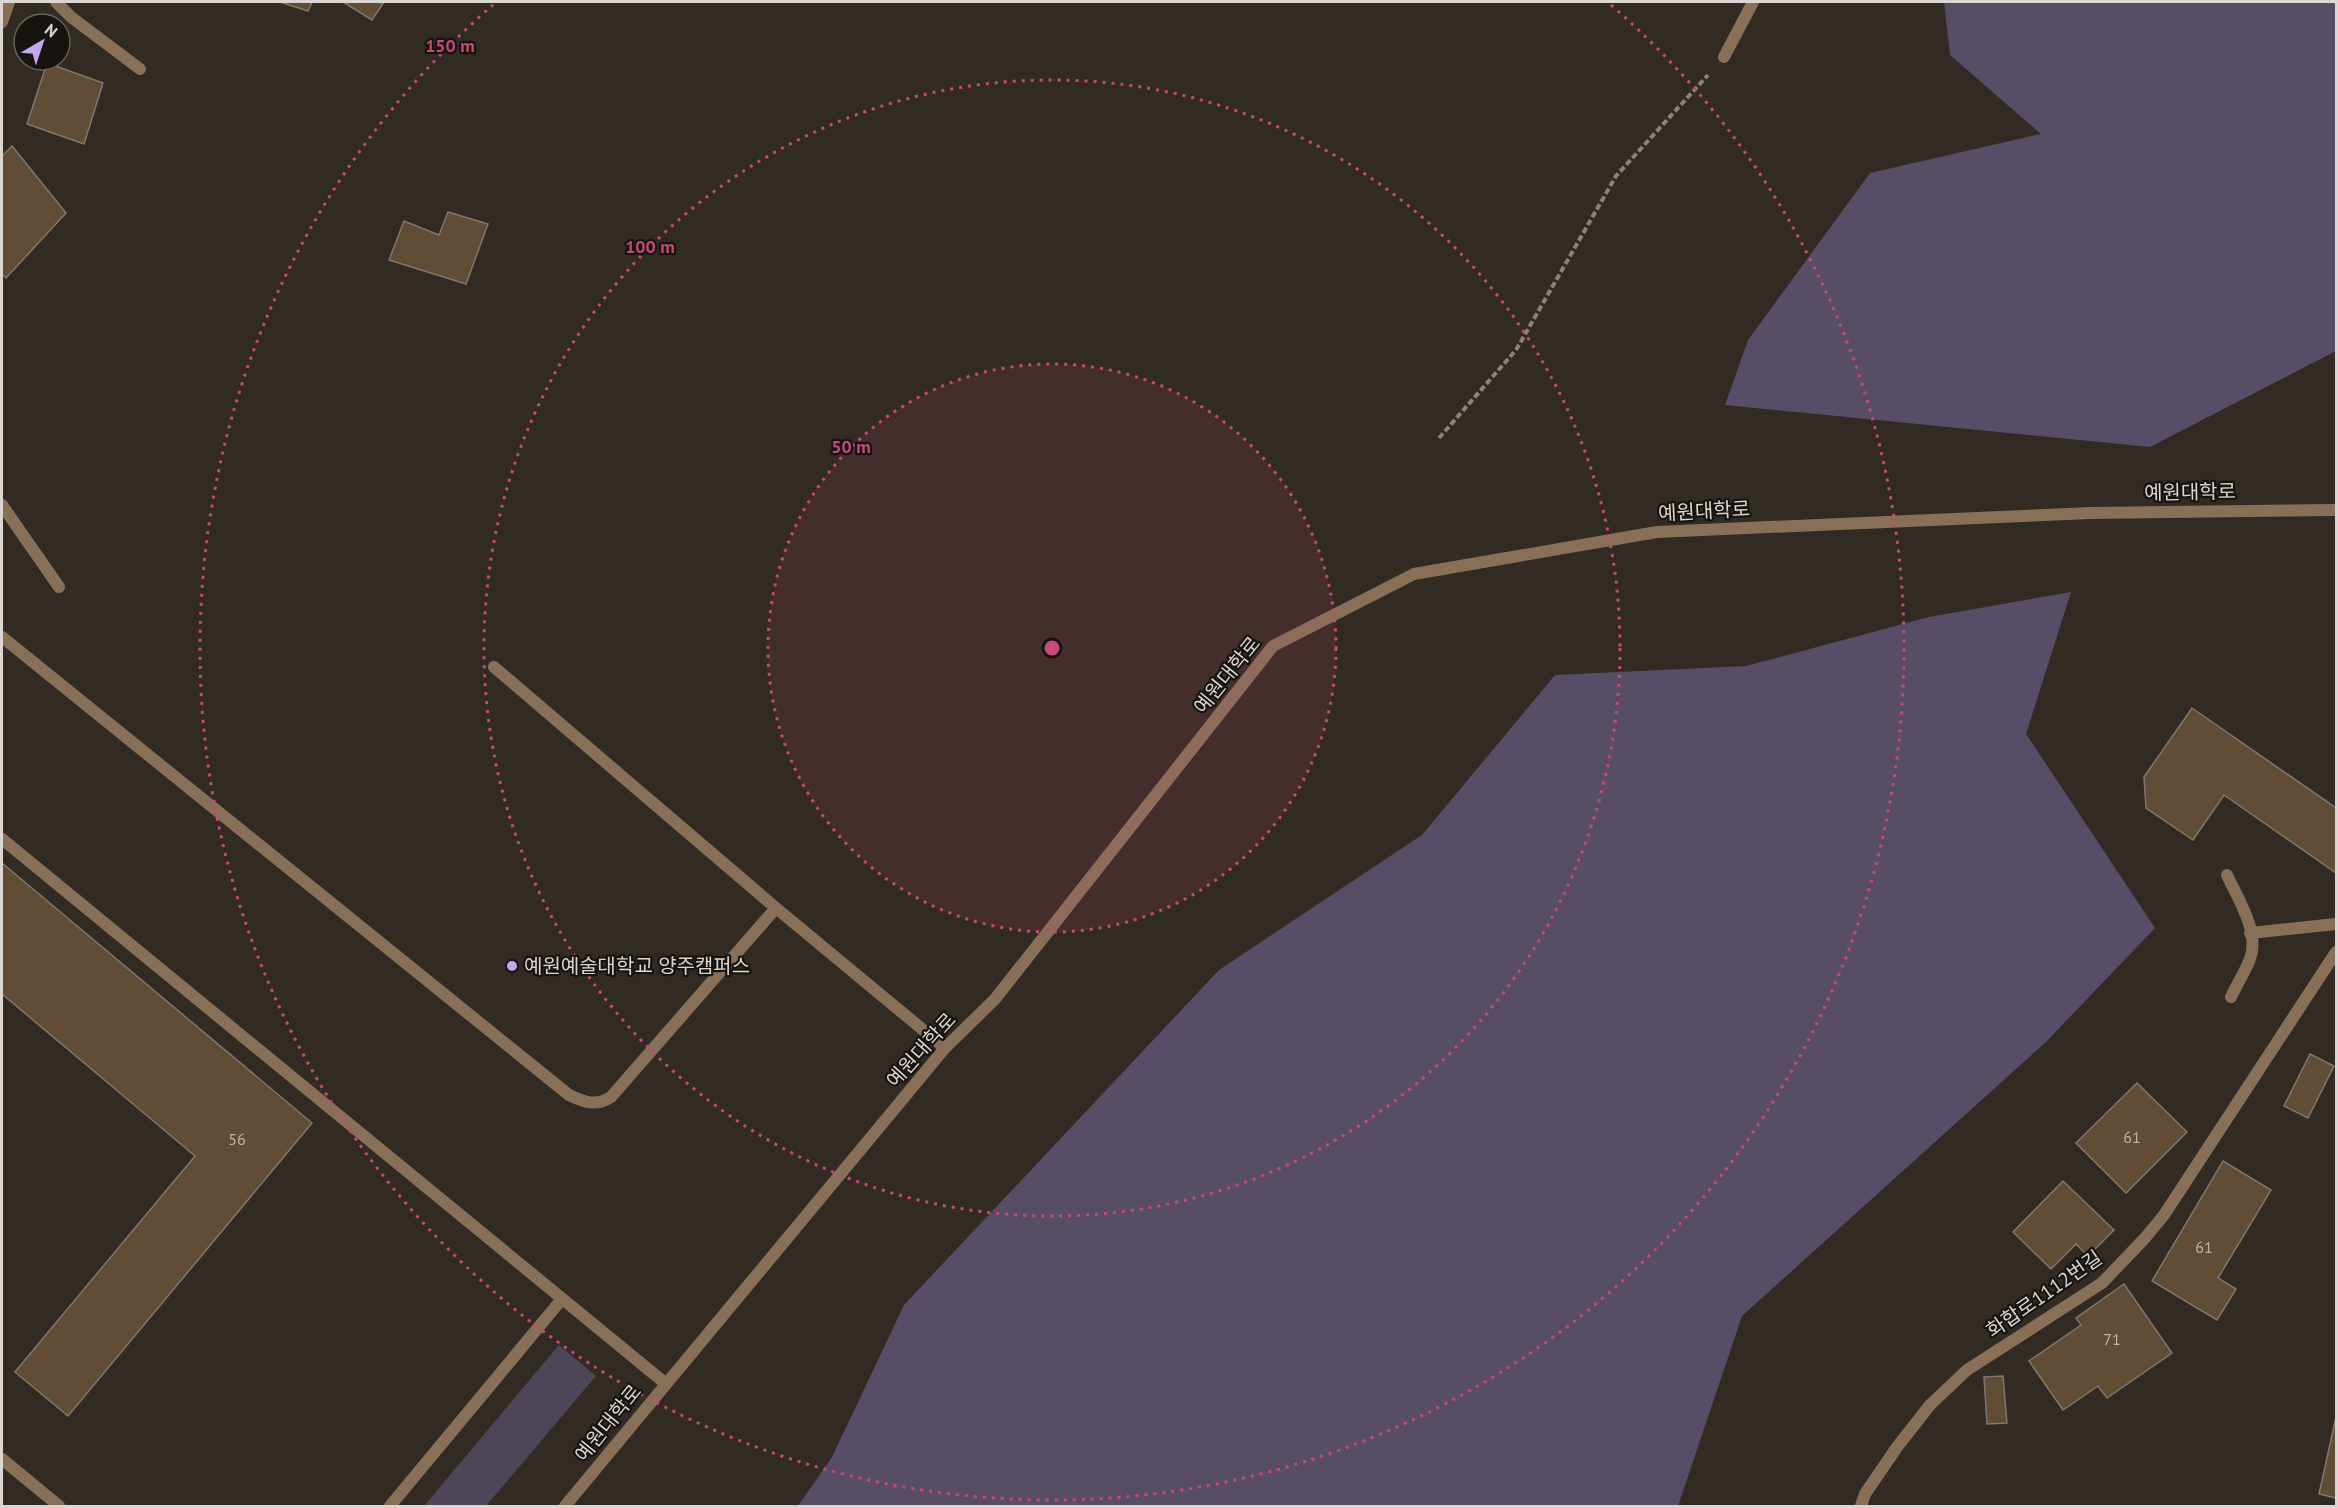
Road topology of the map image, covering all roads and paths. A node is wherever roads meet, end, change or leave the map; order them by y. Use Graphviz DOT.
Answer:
graph roads {
  1 [pos="9,2"];
  2 [pos="56,2"];
  3 [pos="1753,2"];
  4 [pos="2,22"];
  5 [pos="1725,57"];
  6 [pos="140,69"];
  7 [pos="1439,438"];
  8 [pos="2,505"];
  9 [pos="2337,510"];
  10 [pos="59,587"];
  11 [pos="2,637"];
  12 [pos="494,667"];
  13 [pos="2,839"];
  14 [pos="2227,875"];
  15 [pos="776,908"];
  16 [pos="2337,924"];
  17 [pos="2250,933"];
  18 [pos="2337,952"];
  19 [pos="2231,996"];
  20 [pos="945,1048"];
  21 [pos="562,1299"];
  22 [pos="665,1383"];
  23 [pos="2,1459"];
  24 [pos="59,1506"];
  25 [pos="390,1506"];
  26 [pos="565,1506"];
  27 [pos="1861,1506"];
  1 -- 4 [label="street"];
  2 -- 6 [label="street"];
  3 -- 5 [label="street"];
  5 -- 7 [label="path"];
  8 -- 10 [label="street"];
  9 -- 20 [label="street, 예원대학로"];
  11 -- 15 [label="street"];
  12 -- 15 [label="street"];
  13 -- 21 [label="street"];
  14 -- 17 [label="street"];
  15 -- 20 [label="street"];
  16 -- 17 [label="street"];
  17 -- 19 [label="street"];
  18 -- 27 [label="street, 화합로1112번길"];
  20 -- 22 [label="street, 예원대학로"];
  21 -- 22 [label="street"];
  21 -- 25 [label="street"];
  22 -- 26 [label="street, 예원대학로"];
  23 -- 24 [label="street"];
}
